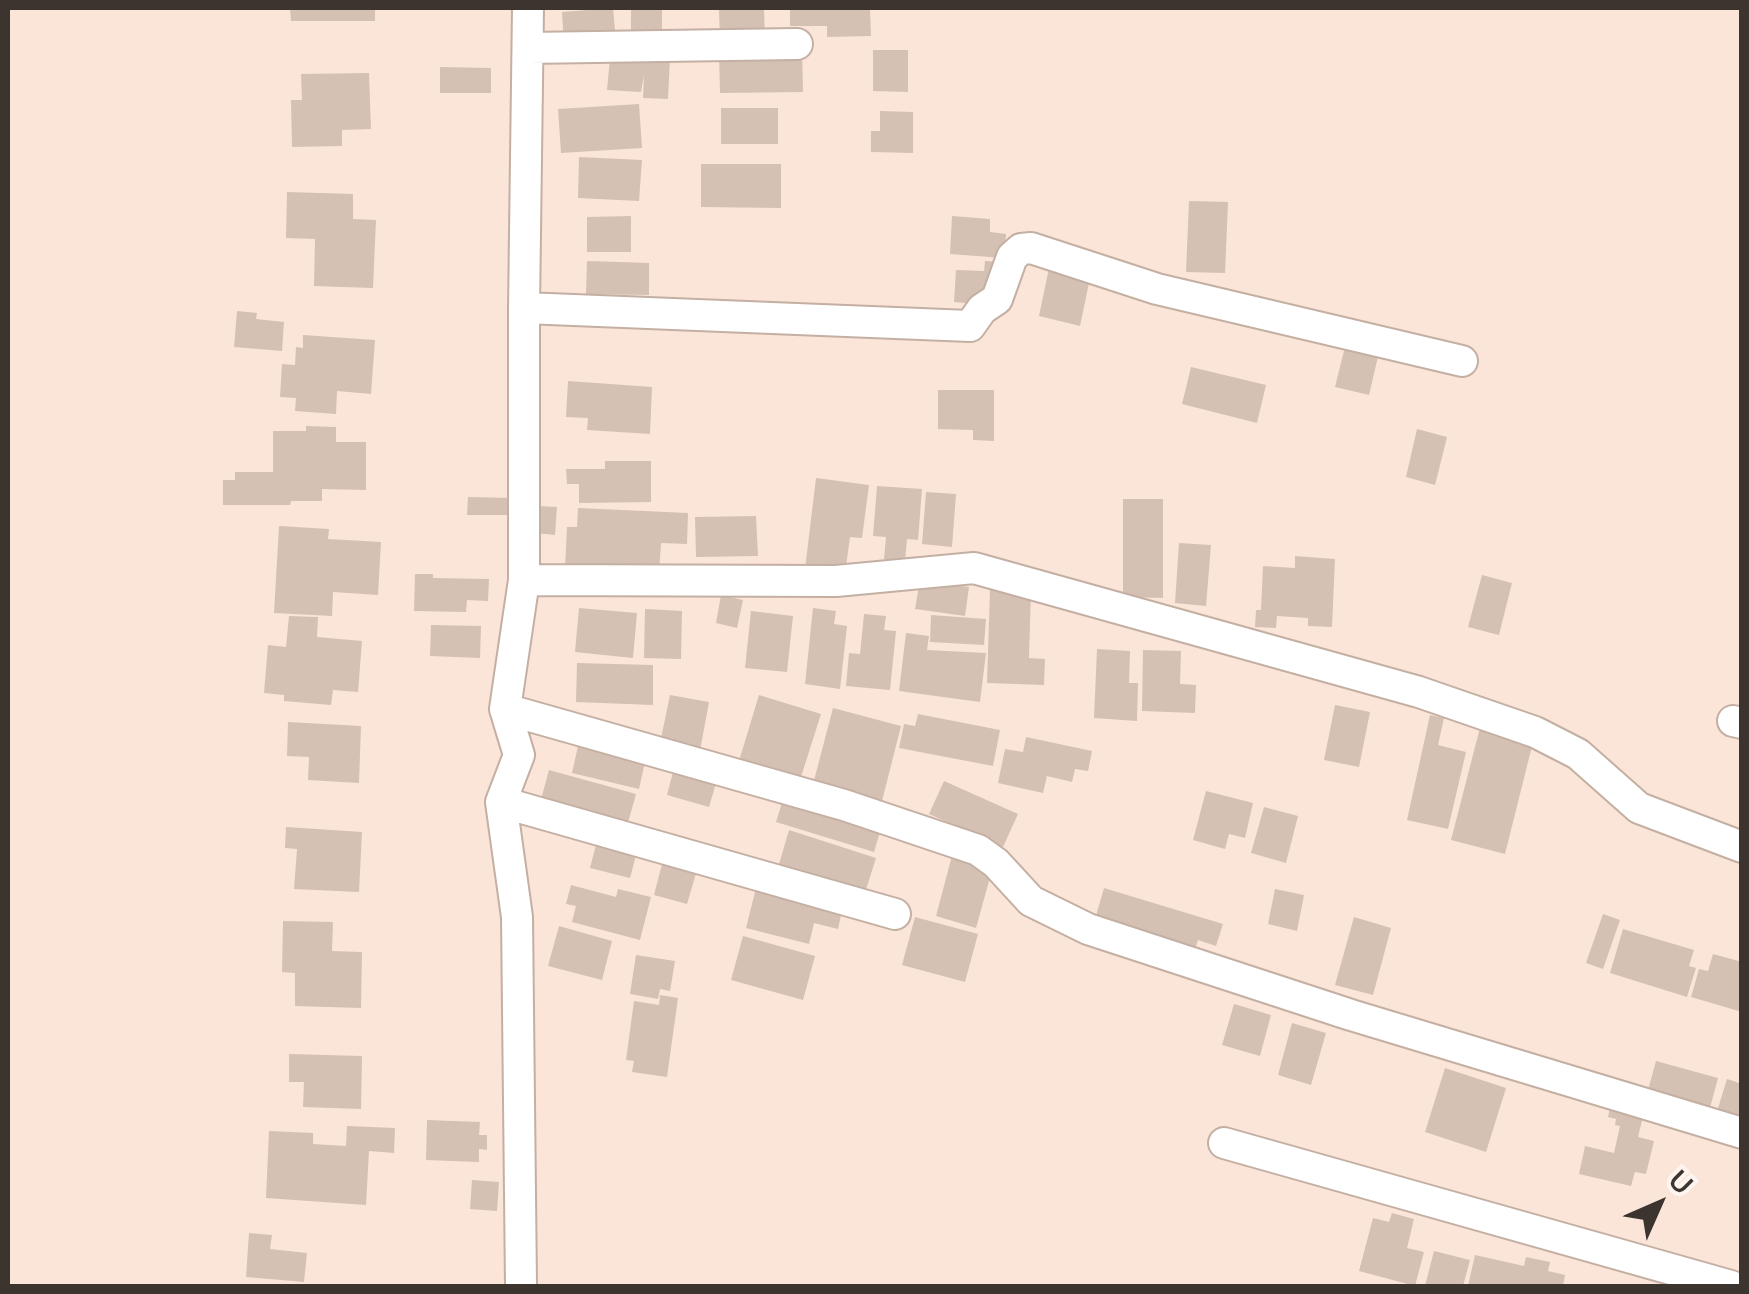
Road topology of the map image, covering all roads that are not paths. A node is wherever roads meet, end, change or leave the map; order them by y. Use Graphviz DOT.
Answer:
graph roads {
  1 [pos="528,8"];
  2 [pos="797,44"];
  3 [pos="528,48"];
  4 [pos="524,308"];
  5 [pos="1462,360"];
  6 [pos="524,580"];
  7 [pos="505,710"];
  8 [pos="502,802"];
  9 [pos="1742,847"];
  10 [pos="895,914"];
  11 [pos="1742,1133"];
  12 [pos="1224,1143"];
  13 [pos="521,1286"];
  14 [pos="1731,1286"];
  1 -- 3 [label="street"];
  2 -- 3 [label="street"];
  3 -- 4 [label="street"];
  4 -- 5 [label="street"];
  4 -- 6 [label="street"];
  6 -- 7 [label="street"];
  6 -- 9 [label="street"];
  7 -- 8 [label="street"];
  7 -- 11 [label="street"];
  8 -- 10 [label="street"];
  8 -- 13 [label="street"];
  12 -- 14 [label="street"];
}
